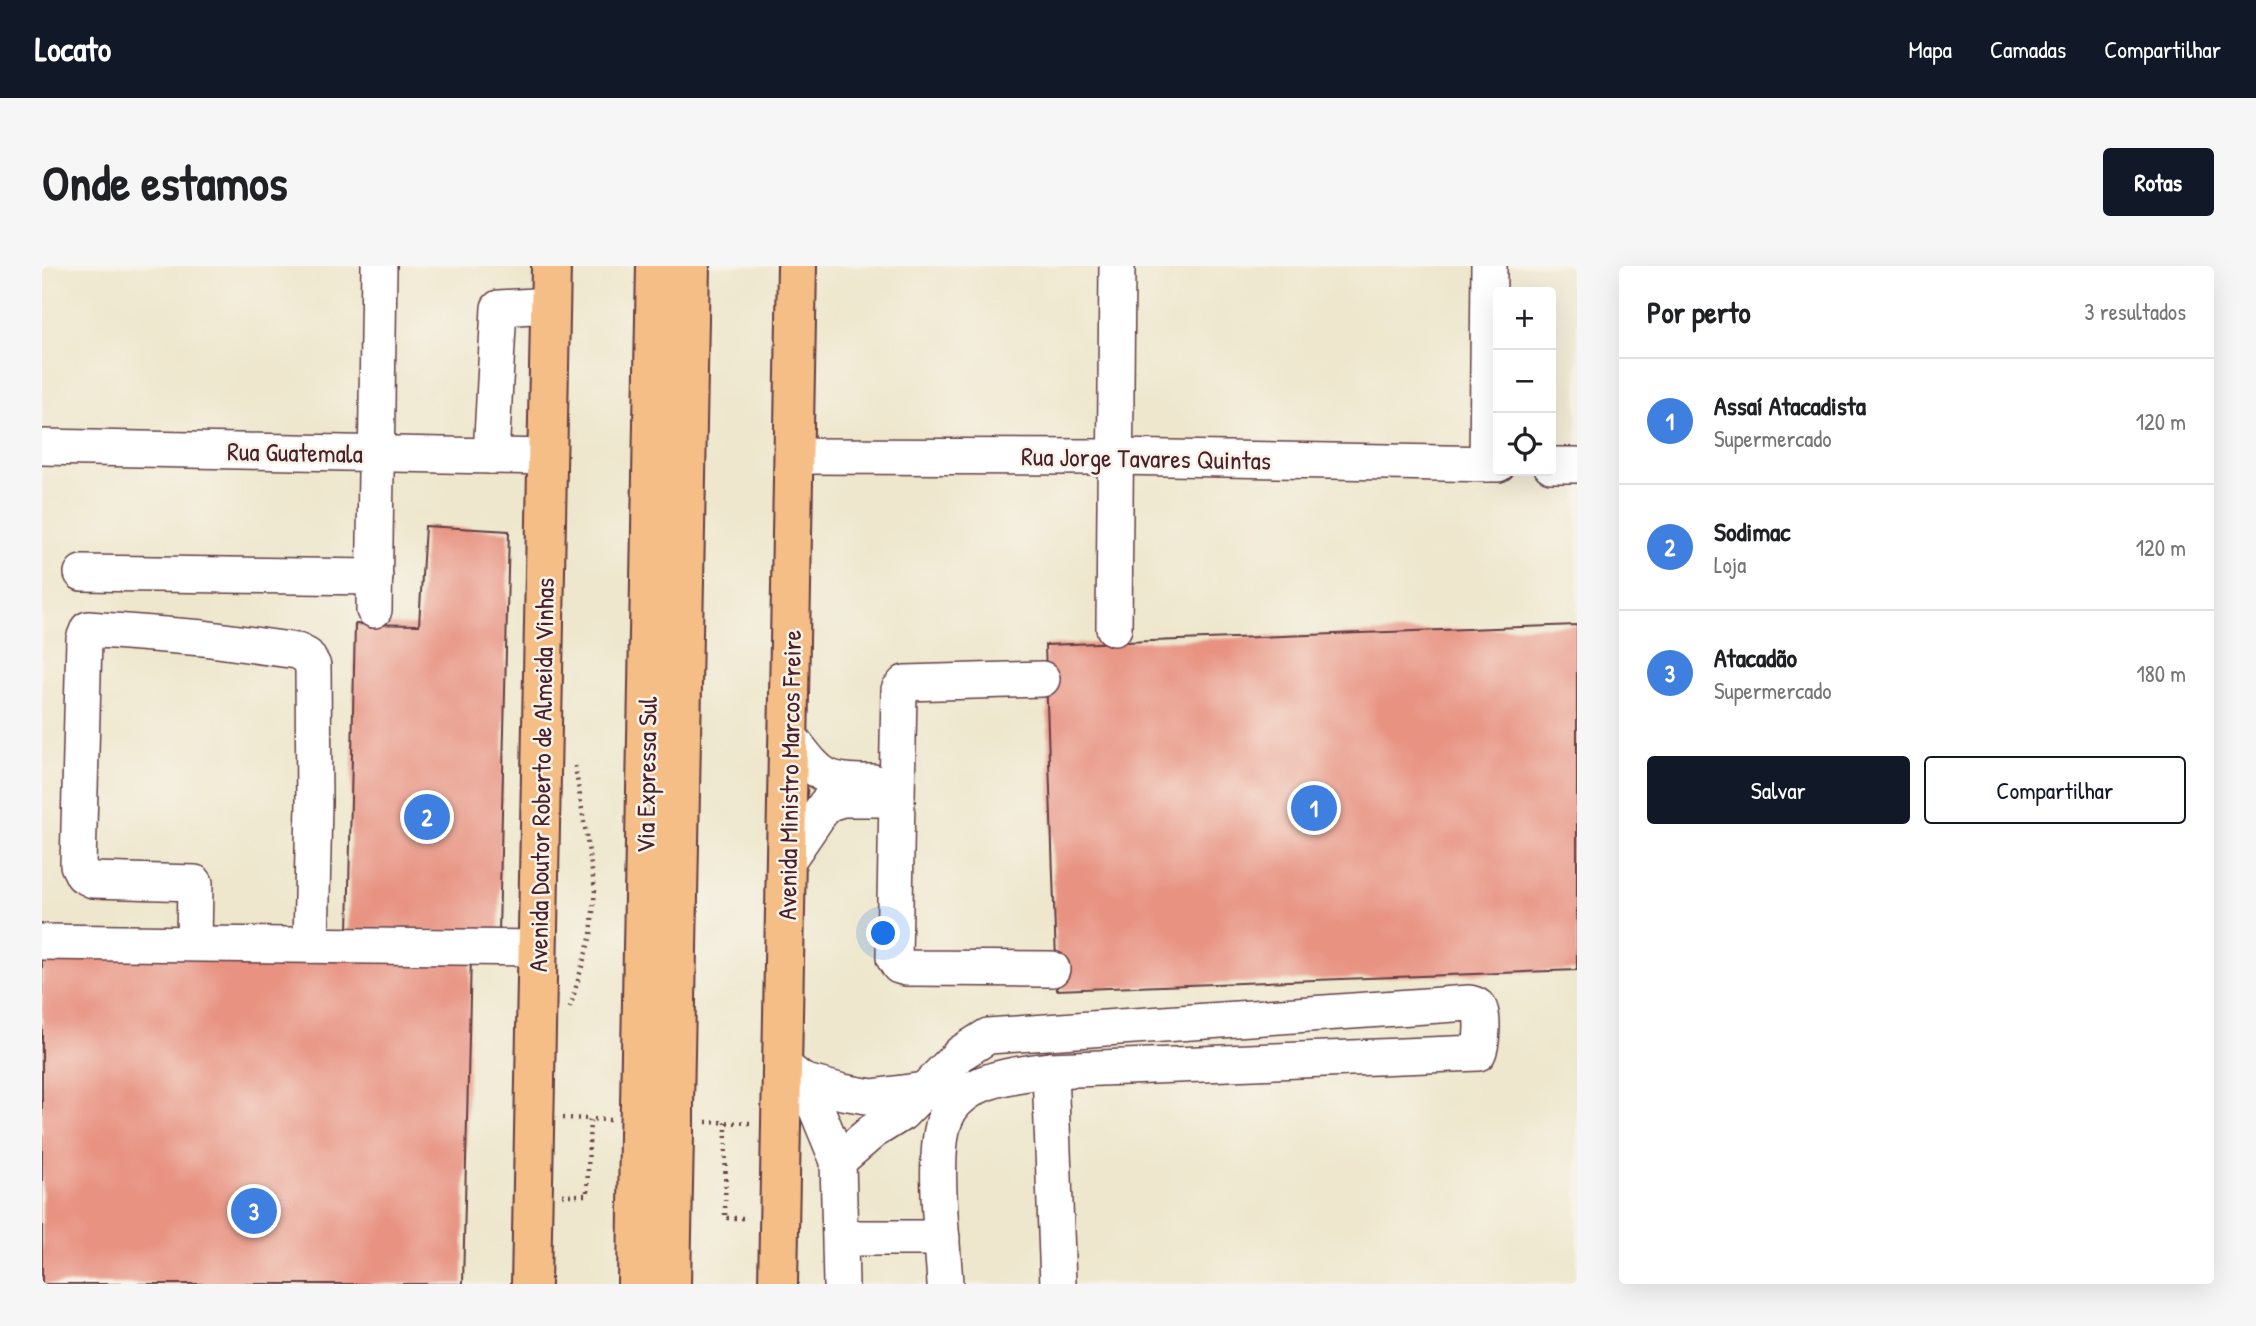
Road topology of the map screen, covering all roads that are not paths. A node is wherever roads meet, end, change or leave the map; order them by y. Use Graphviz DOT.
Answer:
graph roads {
  1 [pos="379,266"];
  2 [pos="551,266"];
  3 [pos="656,266"];
  4 [pos="690,266"];
  5 [pos="797,266"];
  6 [pos="1117,266"];
  7 [pos="1489,266"];
  8 [pos="550,305"];
  9 [pos="42,447"];
  10 [pos="377,454"];
  11 [pos="491,456"];
  12 [pos="794,456"];
  13 [pos="547,457"];
  14 [pos="1115,457"];
  15 [pos="1492,464"];
  16 [pos="1556,465"];
  17 [pos="1577,465"];
  18 [pos="82,573"];
  19 [pos="1114,628"];
  20 [pos="1042,678"];
  21 [pos="790,737"];
  22 [pos="897,790"];
  23 [pos="788,861"];
  24 [pos="42,942"];
  25 [pos="194,943"];
  26 [pos="311,944"];
  27 [pos="538,948"];
  28 [pos="1052,969"];
  29 [pos="1140,1026"];
  30 [pos="1144,1067"];
  31 [pos="1050,1070"];
  32 [pos="792,1073"];
  33 [pos="924,1090"];
  34 [pos="657,1120"];
  35 [pos="838,1161"];
  36 [pos="841,1238"];
  37 [pos="942,1238"];
  38 [pos="531,1284"];
  39 [pos="636,1284"];
  40 [pos="671,1284"];
  41 [pos="778,1284"];
  42 [pos="841,1284"];
  43 [pos="945,1284"];
  44 [pos="1058,1284"];
  1 -- 10 [label="street"];
  2 -- 8 [label="main road, Avenida Doutor Roberto de Almeida Vinhas"];
  3 -- 34 [label="main road, Via Expressa Sul"];
  4 -- 34 [label="main road, Via Expressa Sul"];
  5 -- 12 [label="main road, Avenida Ministro Marcos Freire"];
  6 -- 14 [label="street"];
  7 -- 15 [label="street"];
  8 -- 11 [label="street"];
  8 -- 13 [label="main road, Avenida Doutor Roberto de Almeida Vinhas"];
  9 -- 10 [label="street, Rua Guatemala"];
  10 -- 11 [label="street, Rua Guatemala"];
  10 -- 18 [label="street"];
  11 -- 13 [label="street, Rua Guatemala"];
  12 -- 14 [label="street, Rua Jorge Tavares Quintas"];
  12 -- 21 [label="main road, Avenida Ministro Marcos Freire"];
  13 -- 27 [label="main road, Avenida Doutor Roberto de Almeida Vinhas"];
  14 -- 15 [label="street, Rua Jorge Tavares Quintas"];
  14 -- 19 [label="street"];
  16 -- 17 [label="street"];
  20 -- 22 [label="street"];
  21 -- 22 [label="street"];
  21 -- 23 [label="main road, Avenida Ministro Marcos Freire"];
  22 -- 23 [label="street"];
  22 -- 28 [label="street"];
  23 -- 32 [label="main road, Avenida Ministro Marcos Freire"];
  24 -- 25 [label="street"];
  25 -- 26 [label="street"];
  25 -- 26 [label="street"];
  26 -- 27 [label="street"];
  27 -- 38 [label="main road, Avenida Doutor Roberto de Almeida Vinhas"];
  29 -- 30 [label="street"];
  29 -- 30 [label="street"];
  29 -- 33 [label="street"];
  30 -- 31 [label="street"];
  31 -- 37 [label="street"];
  31 -- 44 [label="street"];
  32 -- 33 [label="street"];
  32 -- 35 [label="street"];
  32 -- 41 [label="main road, Avenida Ministro Marcos Freire"];
  33 -- 35 [label="street"];
  34 -- 39 [label="main road, Via Expressa Sul"];
  34 -- 40 [label="main road, Via Expressa Sul"];
  35 -- 36 [label="street"];
  36 -- 37 [label="street"];
  36 -- 42 [label="street"];
  37 -- 43 [label="street"];
}
